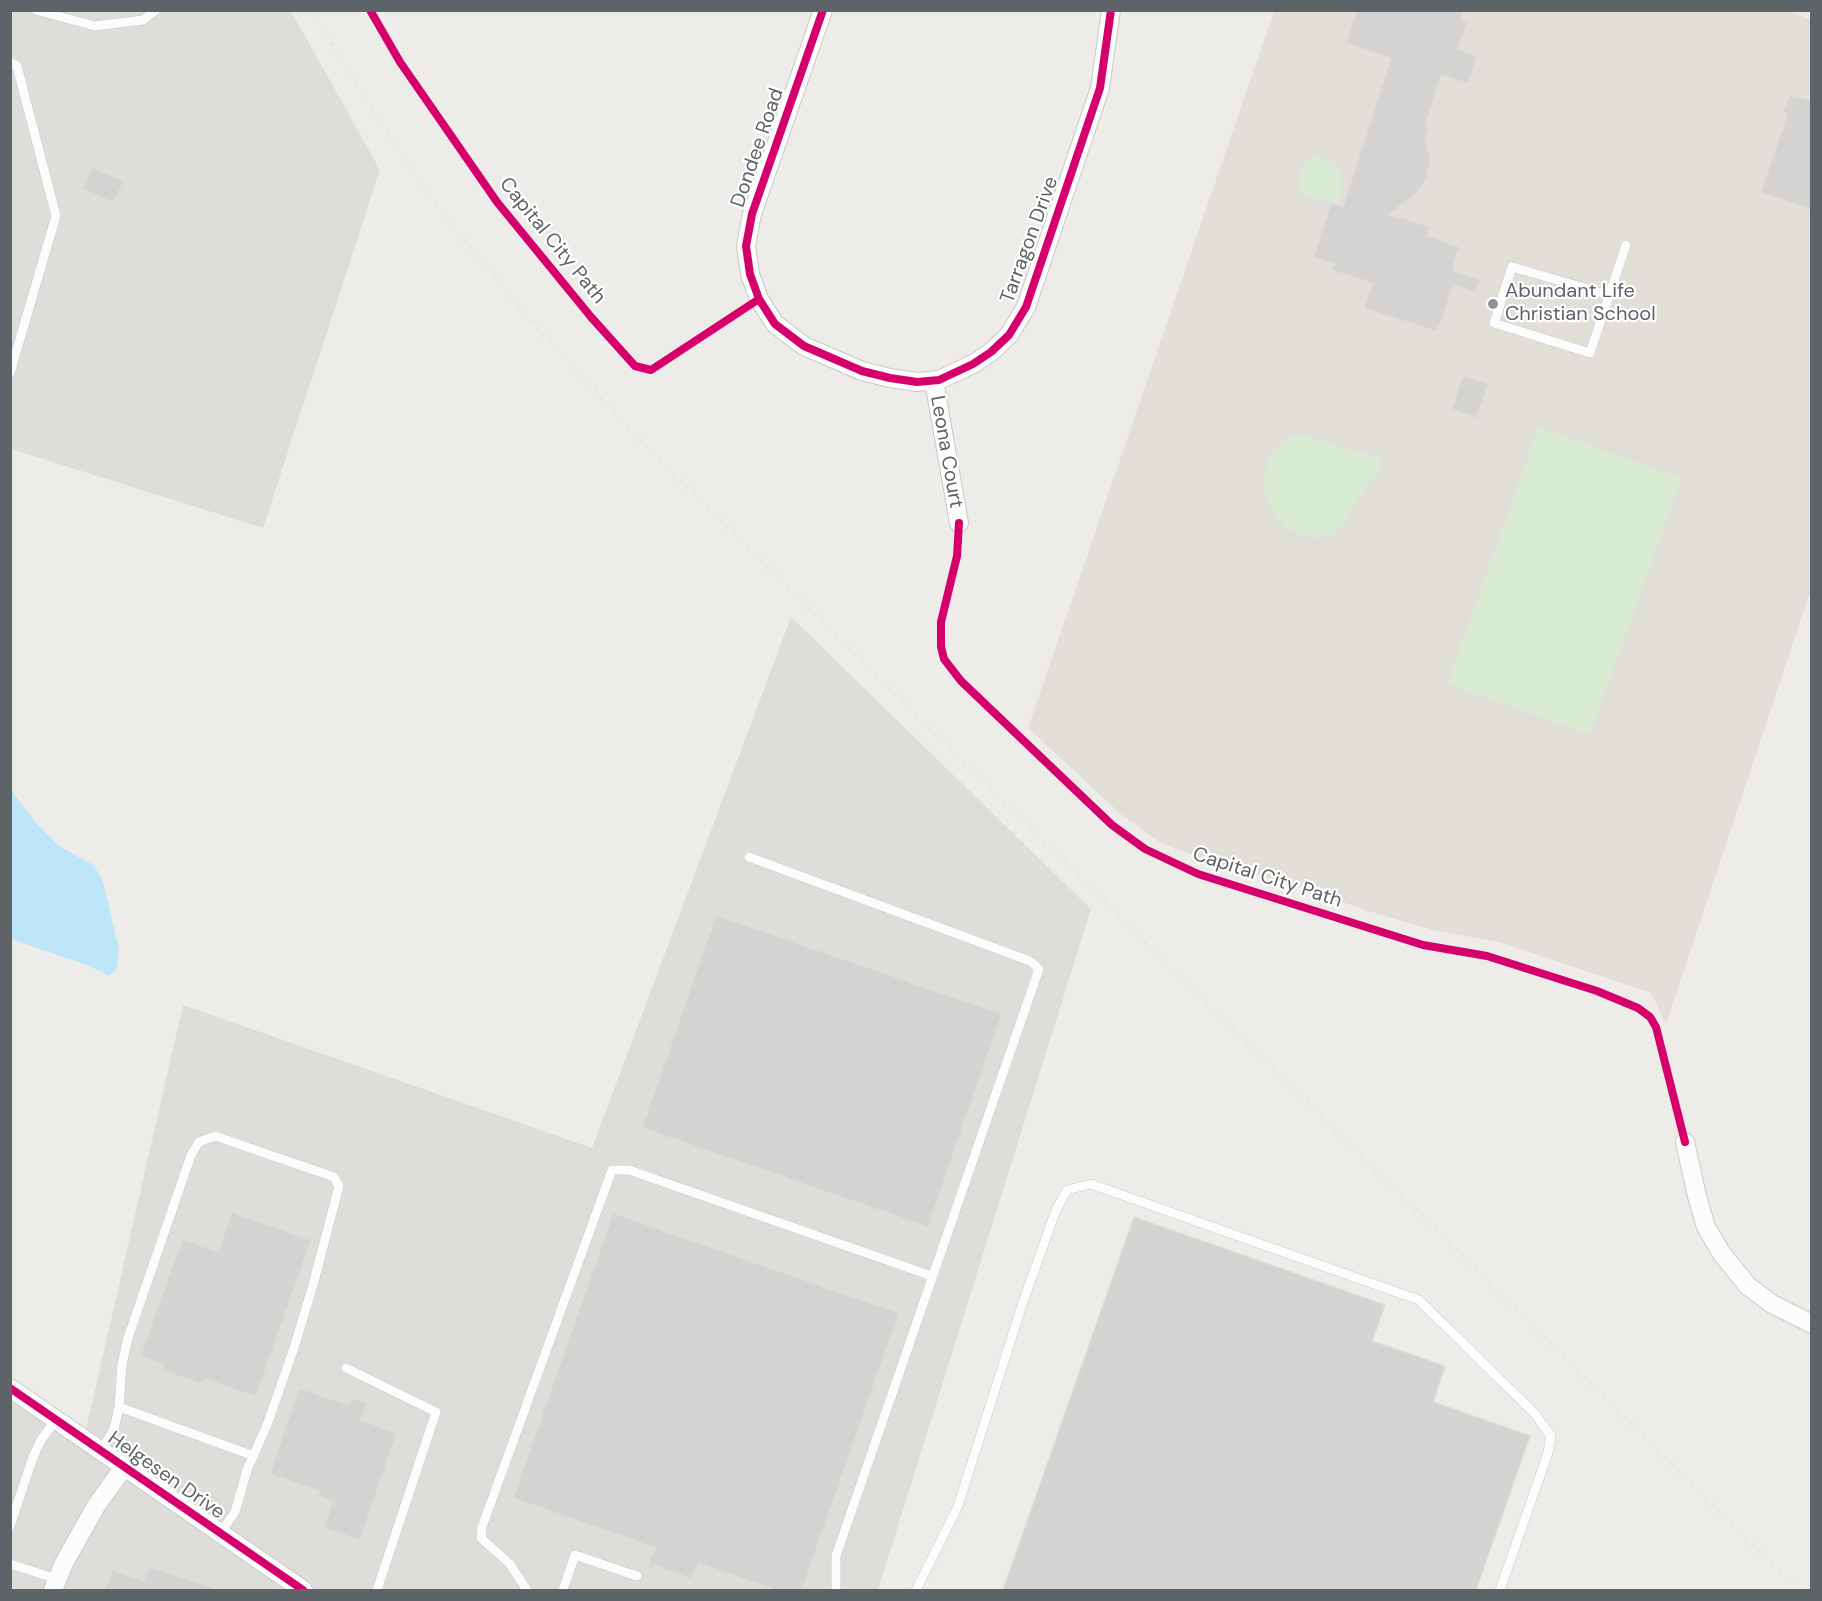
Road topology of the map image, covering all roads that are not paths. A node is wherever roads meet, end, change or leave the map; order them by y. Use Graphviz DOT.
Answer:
graph roads {
  1 [pos="36,10"];
  2 [pos="156,10"];
  3 [pos="823,10"];
  4 [pos="1111,10"];
  5 [pos="10,62"];
  6 [pos="1626,245"];
  7 [pos="1609,295"];
  8 [pos="759,299"];
  9 [pos="10,373"];
  10 [pos="934,381"];
  11 [pos="959,523"];
  12 [pos="749,857"];
  13 [pos="1685,1142"];
  14 [pos="932,1276"];
  15 [pos="1812,1324"];
  16 [pos="346,1368"];
  17 [pos="10,1388"];
  18 [pos="119,1407"];
  19 [pos="56,1420"];
  20 [pos="101,1451"];
  21 [pos="254,1456"];
  22 [pos="124,1467"];
  23 [pos="10,1526"];
  24 [pos="220,1533"];
  25 [pos="10,1564"];
  26 [pos="637,1576"];
  27 [pos="55,1585"];
  28 [pos="303,1590"];
  29 [pos="377,1590"];
  30 [pos="526,1590"];
  31 [pos="563,1590"];
  32 [pos="836,1590"];
  33 [pos="916,1590"];
  34 [pos="1500,1590"];
  1 -- 2 [label="lane"];
  3 -- 8 [label="street, Dondee Road"];
  4 -- 10 [label="street, Tarragon Drive"];
  5 -- 9 [label="lane"];
  6 -- 7 [label="lane"];
  7 -- 7 [label="lane"];
  8 -- 10 [label="street, Tarragon Drive"];
  10 -- 11 [label="street, Leona Court"];
  12 -- 14 [label="lane"];
  13 -- 15 [label="street"];
  14 -- 30 [label="lane"];
  14 -- 32 [label="lane"];
  16 -- 29 [label="lane"];
  17 -- 19 [label="street, Helgesen Drive"];
  18 -- 20 [label="lane"];
  18 -- 21 [label="lane"];
  18 -- 21 [label="lane"];
  19 -- 20 [label="street, Helgesen Drive"];
  19 -- 23 [label="lane"];
  20 -- 22 [label="street, Helgesen Drive"];
  21 -- 24 [label="lane"];
  22 -- 24 [label="street, Helgesen Drive"];
  22 -- 27 [label="street"];
  24 -- 28 [label="street, Helgesen Drive"];
  25 -- 27 [label="lane"];
  26 -- 31 [label="lane"];
  33 -- 34 [label="lane"];
}
